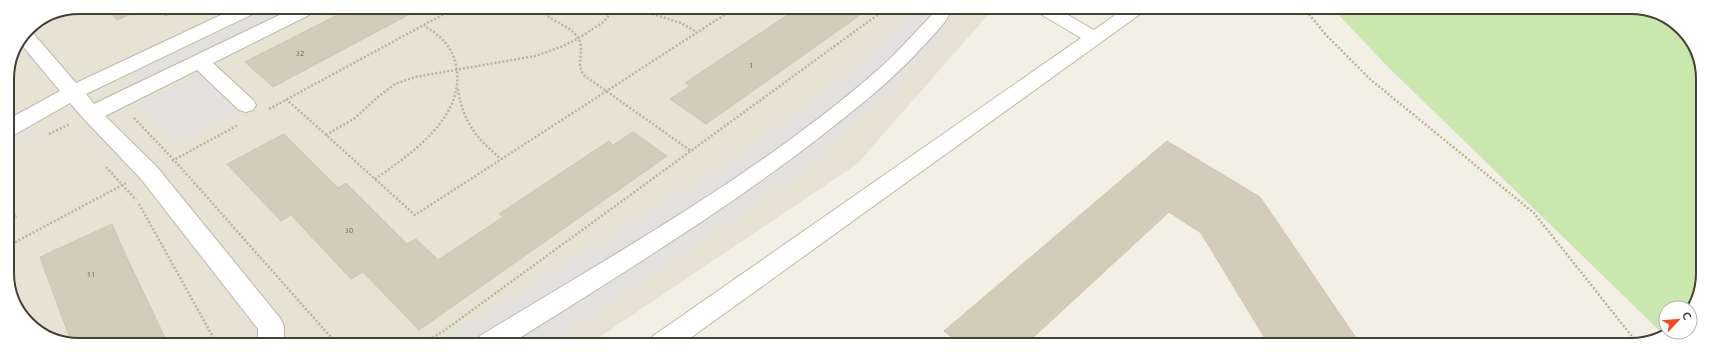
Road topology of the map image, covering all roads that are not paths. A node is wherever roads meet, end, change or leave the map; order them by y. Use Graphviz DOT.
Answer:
graph roads {
  1 [pos="238,14"];
  2 [pos="296,14"];
  3 [pos="941,14"];
  4 [pos="1053,14"];
  5 [pos="1128,14"];
  6 [pos="1094,38"];
  7 [pos="28,39"];
  8 [pos="199,61"];
  9 [pos="73,92"];
  10 [pos="246,105"];
  11 [pos="91,114"];
  12 [pos="14,127"];
  13 [pos="271,338"];
  14 [pos="499,338"];
  15 [pos="670,338"];
  1 -- 9 [label="street"];
  2 -- 8 [label="street"];
  3 -- 14 [label="street"];
  4 -- 6 [label="street"];
  5 -- 6 [label="street"];
  6 -- 15 [label="street"];
  7 -- 9 [label="street"];
  8 -- 10 [label="street"];
  8 -- 11 [label="street"];
  9 -- 11 [label="street"];
  9 -- 12 [label="street"];
  11 -- 13 [label="street"];
}
